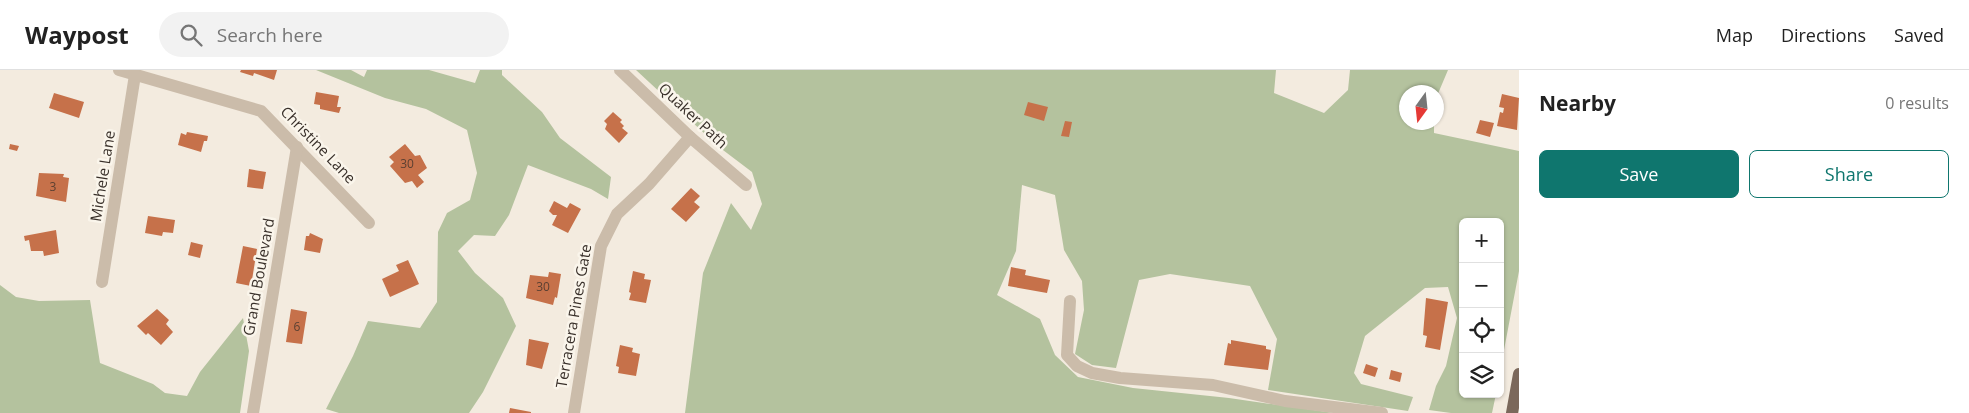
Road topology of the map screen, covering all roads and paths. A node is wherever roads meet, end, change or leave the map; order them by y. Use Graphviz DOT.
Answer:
graph roads {
  1 [pos="119,70"];
  2 [pos="620,70"];
  3 [pos="135,75"];
  4 [pos="690,137"];
  5 [pos="297,147"];
  6 [pos="746,185"];
  7 [pos="370,223"];
  8 [pos="102,282"];
  9 [pos="1070,301"];
  10 [pos="1518,381"];
  11 [pos="252,413"];
  12 [pos="574,413"];
  13 [pos="1382,413"];
  14 [pos="1512,413"];
  1 -- 3 [label="street, Christine Lane"];
  2 -- 4 [label="street, Quaker Path"];
  3 -- 5 [label="street, Christine Lane"];
  3 -- 8 [label="street, Michele Lane"];
  4 -- 6 [label="street, Quaker Path"];
  4 -- 12 [label="street, Terracera Pines Gate"];
  5 -- 7 [label="street, Christine Lane"];
  5 -- 11 [label="street, Grand Boulevard"];
  9 -- 13 [label="street"];
  10 -- 14 [label="main road"];
}
